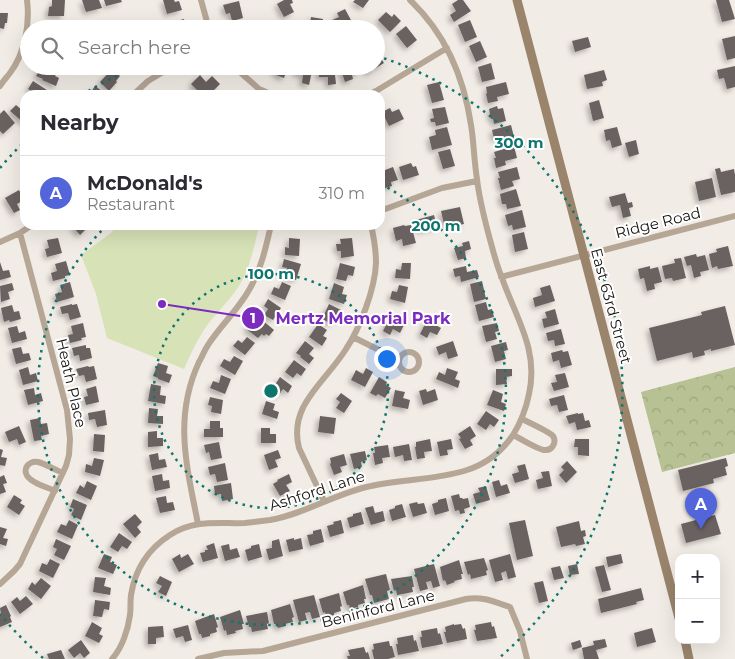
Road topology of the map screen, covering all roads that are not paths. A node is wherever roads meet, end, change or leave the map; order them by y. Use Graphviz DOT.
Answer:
graph roads {
  1 [pos="27,0"];
  2 [pos="201,0"];
  3 [pos="410,0"];
  4 [pos="517,0"];
  5 [pos="28,20"];
  6 [pos="207,20"];
  7 [pos="447,48"];
  8 [pos="20,52"];
  9 [pos="158,75"];
  10 [pos="243,75"];
  11 [pos="0,86"];
  12 [pos="138,90"];
  13 [pos="261,90"];
  14 [pos="378,90"];
  15 [pos="477,180"];
  16 [pos="385,208"];
  17 [pos="735,216"];
  18 [pos="24,230"];
  19 [pos="270,230"];
  20 [pos="372,230"];
  21 [pos="20,233"];
  22 [pos="0,242"];
  23 [pos="584,255"];
  24 [pos="501,277"];
  25 [pos="353,337"];
  26 [pos="399,360"];
  27 [pos="522,419"];
  28 [pos="513,435"];
  29 [pos="63,473"];
  30 [pos="55,491"];
  31 [pos="324,501"];
  32 [pos="198,524"];
  33 [pos="0,584"];
  34 [pos="675,603"];
  35 [pos="685,644"];
  36 [pos="116,658"];
  37 [pos="198,659"];
  38 [pos="527,659"];
  39 [pos="690,659"];
  1 -- 5 [label="street"];
  2 -- 6 [label="street"];
  3 -- 7 [label="street, Ashford Lane"];
  4 -- 23 [label="main road, East 63rd Street"];
  7 -- 14 [label="street"];
  7 -- 15 [label="street, Ashford Lane"];
  8 -- 11 [label="street"];
  9 -- 12 [label="street"];
  10 -- 13 [label="street"];
  15 -- 16 [label="street"];
  15 -- 24 [label="street, Ashford Lane"];
  17 -- 23 [label="street, Ridge Road"];
  18 -- 21 [label="street"];
  19 -- 32 [label="street"];
  20 -- 25 [label="street"];
  21 -- 22 [label="street"];
  21 -- 29 [label="street, Heath Place"];
  23 -- 24 [label="street, Ridge Road"];
  23 -- 34 [label="main road, East 63rd Street"];
  24 -- 27 [label="street, Ashford Lane"];
  25 -- 26 [label="street"];
  25 -- 31 [label="street"];
  27 -- 28 [label="street, Ashford Lane"];
  27 -- 28 [label="street"];
  28 -- 31 [label="street, Ashford Lane"];
  29 -- 30 [label="street, Heath Place"];
  29 -- 30 [label="street"];
  30 -- 33 [label="street, Heath Place"];
  31 -- 32 [label="street, Ashford Lane"];
  32 -- 36 [label="street, Ashford Lane"];
  35 -- 39 [label="main road"];
  37 -- 38 [label="street, Beninford Lane"];
}
